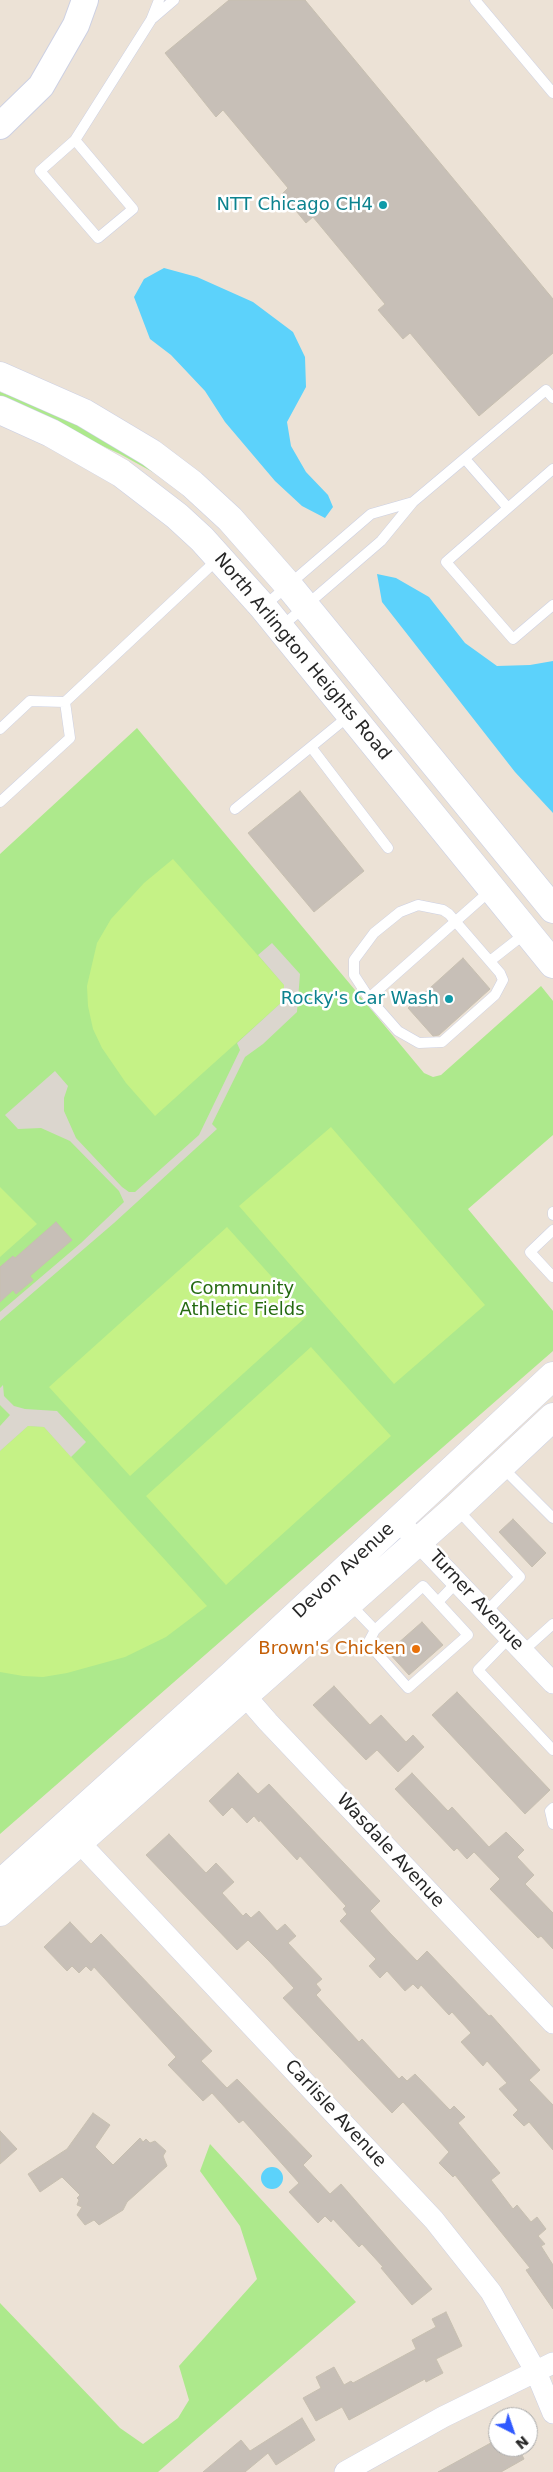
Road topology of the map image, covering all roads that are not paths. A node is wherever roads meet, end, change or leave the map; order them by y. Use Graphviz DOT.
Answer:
graph roads {
  1 [pos="85,0"];
  2 [pos="159,0"];
  3 [pos="174,0"];
  4 [pos="475,0"];
  5 [pos="151,20"];
  6 [pos="553,93"];
  7 [pos="0,126"];
  8 [pos="75,140"];
  9 [pos="0,376"];
  10 [pos="551,391"];
  11 [pos="0,410"];
  12 [pos="465,459"];
  13 [pos="553,469"];
  14 [pos="413,502"];
  15 [pos="508,508"];
  16 [pos="220,557"];
  17 [pos="288,586"];
  18 [pos="553,604"];
  19 [pos="263,607"];
  20 [pos="306,607"];
  21 [pos="280,628"];
  22 [pos="65,702"];
  23 [pos="350,715"];
  24 [pos="0,729"];
  25 [pos="310,746"];
  26 [pos="0,802"];
  27 [pos="235,809"];
  28 [pos="388,848"];
  29 [pos="492,889"];
  30 [pos="553,909"];
  31 [pos="456,923"];
  32 [pos="528,932"];
  33 [pos="490,961"];
  34 [pos="553,964"];
  35 [pos="369,998"];
  36 [pos="553,1230"];
  37 [pos="553,1277"];
  38 [pos="553,1376"];
  39 [pos="553,1417"];
  40 [pos="500,1466"];
  41 [pos="456,1508"];
  42 [pos="553,1518"];
  43 [pos="398,1520"];
  44 [pos="419,1541"];
  45 [pos="457,1582"];
  46 [pos="438,1602"];
  47 [pos="349,1603"];
  48 [pos="486,1612"];
  49 [pos="553,1624"];
  50 [pos="375,1630"];
  51 [pos="516,1644"];
  52 [pos="553,1683"];
  53 [pos="237,1686"];
  54 [pos="553,1750"];
  55 [pos="553,1808"];
  56 [pos="553,1824"];
  57 [pos="80,1842"];
  58 [pos="0,1884"];
  59 [pos="0,1912"];
  60 [pos="553,2023"];
  61 [pos="545,2367"];
  62 [pos="553,2413"];
  63 [pos="345,2472"];
  1 -- 7 [label="street"];
  2 -- 5 [label="lane"];
  3 -- 5 [label="lane"];
  4 -- 6 [label="lane"];
  5 -- 8 [label="lane"];
  8 -- 8 [label="lane"];
  9 -- 17 [label="main road, North Arlington Heights Road"];
  10 -- 12 [label="lane"];
  11 -- 16 [label="main road, North Arlington Heights Road"];
  12 -- 14 [label="lane"];
  12 -- 15 [label="lane"];
  13 -- 15 [label="lane"];
  14 -- 17 [label="lane"];
  14 -- 20 [label="lane"];
  15 -- 18 [label="lane"];
  16 -- 19 [label="main road, North Arlington Heights Road"];
  16 -- 22 [label="lane"];
  17 -- 19 [label="lane"];
  17 -- 20 [label="main road, North Arlington Heights Road"];
  19 -- 21 [label="main road, North Arlington Heights Road"];
  20 -- 21 [label="lane"];
  20 -- 30 [label="main road, North Arlington Heights Road"];
  21 -- 23 [label="main road, North Arlington Heights Road"];
  22 -- 24 [label="lane"];
  22 -- 26 [label="lane"];
  23 -- 25 [label="lane"];
  23 -- 29 [label="main road, North Arlington Heights Road"];
  25 -- 27 [label="lane"];
  25 -- 28 [label="lane"];
  29 -- 31 [label="lane"];
  29 -- 32 [label="main road, North Arlington Heights Road"];
  31 -- 33 [label="lane"];
  31 -- 35 [label="lane"];
  31 -- 35 [label="lane"];
  32 -- 33 [label="lane"];
  32 -- 34 [label="main road, North Arlington Heights Road"];
  33 -- 35 [label="lane"];
  36 -- 37 [label="lane"];
  38 -- 43 [label="main road, Devon Avenue"];
  39 -- 40 [label="main road, Devon Avenue"];
  40 -- 41 [label="main road, Devon Avenue"];
  40 -- 42 [label="lane"];
  41 -- 44 [label="main road, Devon Avenue"];
  41 -- 48 [label="lane"];
  43 -- 44 [label="street, Turner Avenue"];
  43 -- 53 [label="main road, Devon Avenue"];
  44 -- 45 [label="street, Turner Avenue"];
  44 -- 47 [label="main road, Devon Avenue"];
  45 -- 46 [label="lane"];
  45 -- 48 [label="street, Turner Avenue"];
  46 -- 50 [label="lane"];
  46 -- 50 [label="lane"];
  47 -- 50 [label="lane"];
  47 -- 53 [label="main road, Devon Avenue"];
  48 -- 51 [label="street, Turner Avenue"];
  49 -- 51 [label="lane"];
  51 -- 52 [label="street, Turner Avenue"];
  51 -- 54 [label="lane"];
  53 -- 57 [label="main road, Devon Avenue"];
  53 -- 58 [label="main road, Devon Avenue"];
  53 -- 60 [label="street, Wasdale Avenue"];
  55 -- 56 [label="lane"];
  57 -- 59 [label="main road, Devon Avenue"];
  57 -- 61 [label="street, Carlisle Avenue"];
  61 -- 62 [label="street, Carlisle Avenue"];
  61 -- 63 [label="street"];
}
